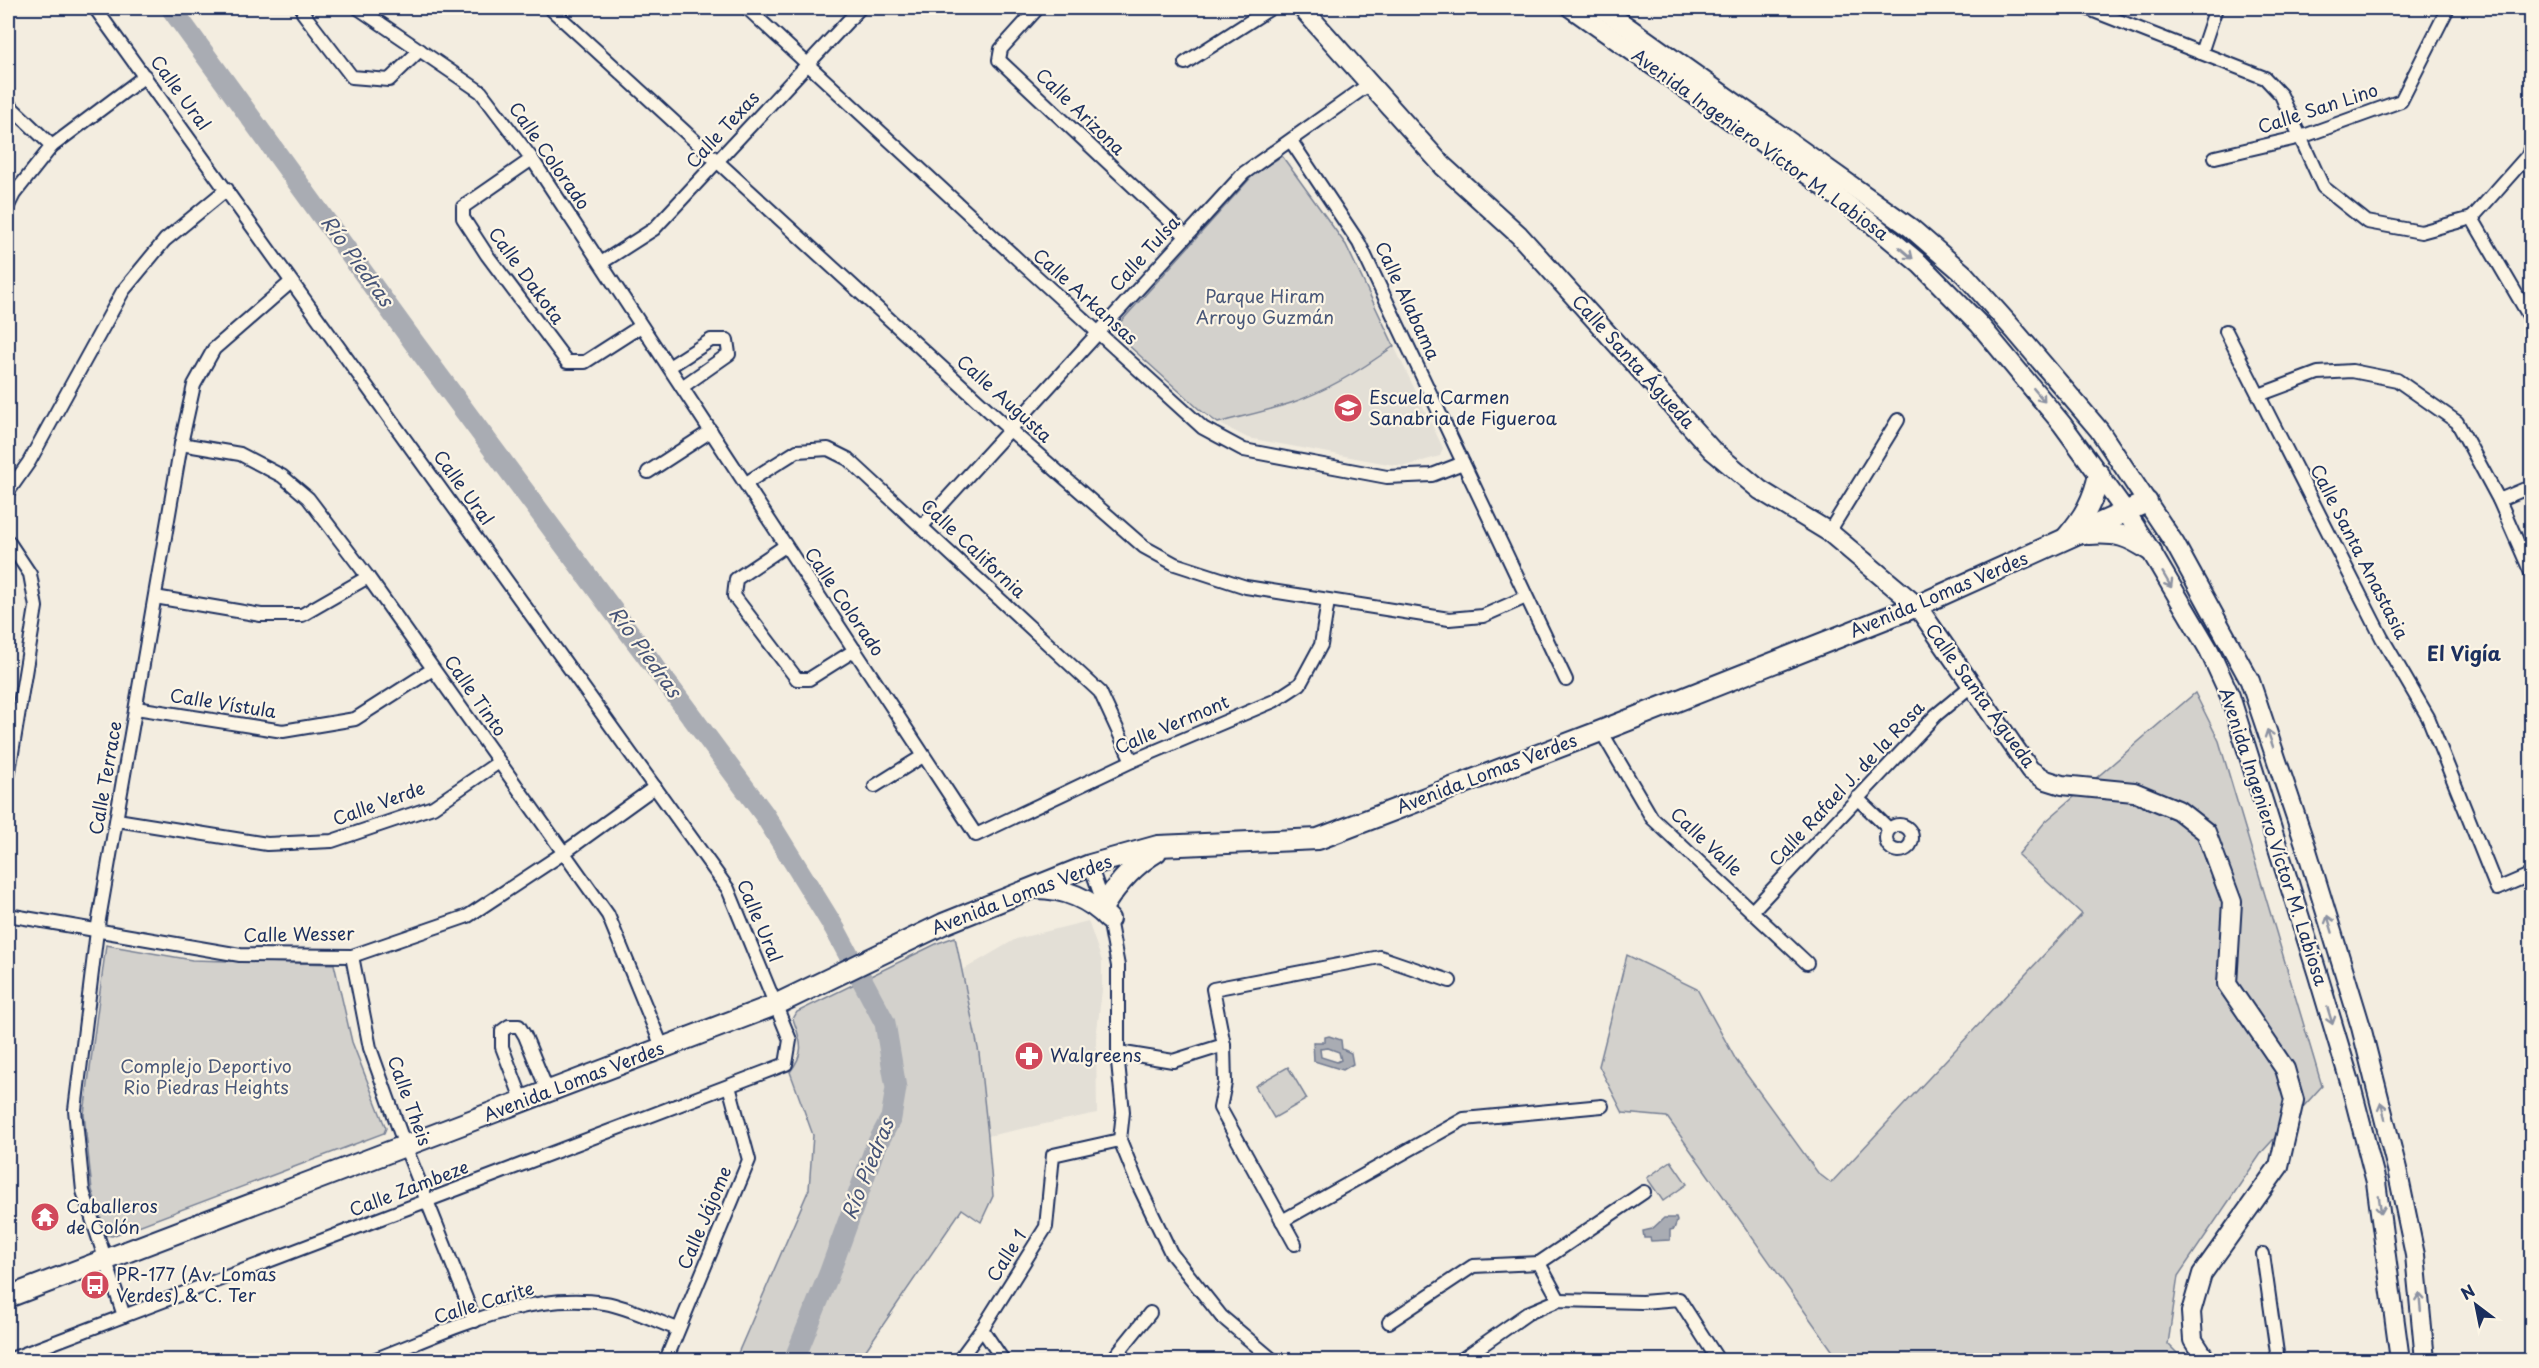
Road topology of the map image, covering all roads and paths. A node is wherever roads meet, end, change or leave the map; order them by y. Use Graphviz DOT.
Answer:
graph roads {
  1 [pos="95,8"];
  2 [pos="305,8"];
  3 [pos="358,8"];
  4 [pos="550,8"];
  5 [pos="747,8"];
  6 [pos="860,8"];
  7 [pos="1038,8"];
  8 [pos="1271,8"];
  9 [pos="1302,8"];
  10 [pos="1571,8"];
  11 [pos="1601,8"];
  12 [pos="2086,8"];
  13 [pos="2216,8"];
  14 [pos="2448,8"];
  15 [pos="420,50"];
  16 [pos="2201,53"];
  17 [pos="1185,63"];
  18 [pos="807,65"];
  19 [pos="145,76"];
  20 [pos="1368,85"];
  21 [pos="8,104"];
  22 [pos="2301,137"];
  23 [pos="1291,141"];
  24 [pos="52,146"];
  25 [pos="2530,153"];
  26 [pos="2215,157"];
  27 [pos="532,159"];
  28 [pos="718,162"];
  29 [pos="227,189"];
  30 [pos="8,206"];
  31 [pos="2472,218"];
  32 [pos="1186,236"];
  33 [pos="601,263"];
  34 [pos="291,282"];
  35 [pos="2532,321"];
  36 [pos="641,326"];
  37 [pos="2226,331"];
  38 [pos="1098,333"];
  39 [pos="669,367"];
  40 [pos="682,387"];
  41 [pos="2259,395"];
  42 [pos="1898,420"];
  43 [pos="1009,429"];
  44 [pos="711,431"];
  45 [pos="180,444"];
  46 [pos="1463,463"];
  47 [pos="648,472"];
  48 [pos="2099,474"];
  49 [pos="746,483"];
  50 [pos="2532,486"];
  51 [pos="8,492"];
  52 [pos="2499,500"];
  53 [pos="2147,502"];
  54 [pos="2126,512"];
  55 [pos="922,526"];
  56 [pos="1829,532"];
  57 [pos="2069,538"];
  58 [pos="8,541"];
  59 [pos="785,546"];
  60 [pos="2151,551"];
  61 [pos="2532,575"];
  62 [pos="368,577"];
  63 [pos="155,597"];
  64 [pos="1526,597"];
  65 [pos="1328,601"];
  66 [pos="1917,606"];
  67 [pos="855,650"];
  68 [pos="433,669"];
  69 [pos="1566,680"];
  70 [pos="1971,686"];
  71 [pos="136,708"];
  72 [pos="1601,731"];
  73 [pos="923,756"];
  74 [pos="1132,761"];
  75 [pos="499,762"];
  76 [pos="8,777"];
  77 [pos="875,786"];
  78 [pos="655,787"];
  79 [pos="1857,798"];
  80 [pos="117,820"];
  81 [pos="1889,829"];
  82 [pos="976,835"];
  83 [pos="1168,846"];
  84 [pos="565,852"];
  85 [pos="1090,865"];
  86 [pos="2532,874"];
  87 [pos="1030,889"];
  88 [pos="1752,910"];
  89 [pos="1107,912"];
  90 [pos="8,915"];
  91 [pos="97,931"];
  92 [pos="352,956"];
  93 [pos="1807,963"];
  94 [pos="1450,981"];
  95 [pos="775,1005"];
  96 [pos="784,1027"];
  97 [pos="1224,1045"];
  98 [pos="663,1049"];
  99 [pos="1118,1052"];
  100 [pos="729,1086"];
  101 [pos="548,1092"];
  102 [pos="523,1102"];
  103 [pos="1602,1106"];
  104 [pos="1120,1140"];
  105 [pos="405,1146"];
  106 [pos="1644,1192"];
  107 [pos="427,1201"];
  108 [pos="1282,1221"];
  109 [pos="1295,1244"];
  110 [pos="2263,1254"];
  111 [pos="105,1260"];
  112 [pos="1539,1263"];
  113 [pos="8,1297"];
  114 [pos="1559,1300"];
  115 [pos="1150,1313"];
  116 [pos="124,1316"];
  117 [pos="475,1321"];
  118 [pos="1389,1322"];
  119 [pos="678,1329"];
  120 [pos="982,1329"];
  121 [pos="8,1360"];
  122 [pos="373,1360"];
  123 [pos="666,1360"];
  124 [pos="959,1360"];
  125 [pos="1003,1360"];
  126 [pos="1112,1360"];
  127 [pos="1273,1360"];
  128 [pos="1461,1360"];
  129 [pos="1718,1360"];
  130 [pos="2205,1360"];
  131 [pos="2278,1360"];
  132 [pos="2400,1360"];
  133 [pos="2425,1360"];
  1 -- 19 [label="street, Calle Ural"];
  2 -- 15 [label="street"];
  3 -- 15 [label="street, Calle Colorado"];
  4 -- 28 [label="street, Calle Augusta"];
  5 -- 18 [label="street, Calle Arkansas"];
  6 -- 18 [label="street, Calle Texas"];
  7 -- 32 [label="street, Calle Arizona"];
  8 -- 17 [label="street"];
  9 -- 20 [label="main road, Calle Santa Águeda"];
  10 -- 48 [label="main road, Avenida Ingeniero Víctor M. Labiosa, one-way"];
  11 -- 53 [label="main road, Avenida Ingeniero Víctor M. Labiosa"];
  12 -- 16 [label="street"];
  13 -- 16 [label="street"];
  14 -- 22 [label="street, Calle San Lino"];
  15 -- 27 [label="street, Calle Colorado"];
  16 -- 22 [label="street"];
  18 -- 28 [label="street, Calle Texas"];
  18 -- 38 [label="street, Calle Arkansas"];
  19 -- 24 [label="street"];
  19 -- 29 [label="street, Calle Ural"];
  20 -- 23 [label="street, Calle Tulsa"];
  20 -- 56 [label="main road, Calle Santa Águeda"];
  21 -- 24 [label="street"];
  22 -- 26 [label="street, Calle San Lino"];
  22 -- 31 [label="street"];
  23 -- 32 [label="street, Calle Tulsa"];
  23 -- 46 [label="street, Calle Alabama"];
  24 -- 30 [label="street"];
  25 -- 31 [label="street"];
  27 -- 33 [label="street, Calle Colorado"];
  27 -- 36 [label="street, Calle Dakota"];
  28 -- 33 [label="street, Calle Texas"];
  28 -- 43 [label="street, Calle Augusta"];
  29 -- 34 [label="street, Calle Ural"];
  29 -- 51 [label="street"];
  31 -- 35 [label="street"];
  32 -- 38 [label="street, Calle Tulsa"];
  33 -- 36 [label="street, Calle Colorado"];
  34 -- 45 [label="street, Calle Terrace"];
  34 -- 78 [label="street, Calle Ural"];
  36 -- 39 [label="street, Calle Colorado"];
  37 -- 41 [label="street, Calle Santa Anastasia"];
  38 -- 43 [label="street, Calle Tulsa"];
  38 -- 46 [label="street, Calle Arkansas"];
  39 -- 40 [label="street, Calle Colorado"];
  39 -- 40 [label="street"];
  40 -- 44 [label="street, Calle Colorado"];
  41 -- 52 [label="street"];
  41 -- 86 [label="street, Calle Santa Anastasia"];
  42 -- 56 [label="street"];
  43 -- 55 [label="street, Calle Tulsa"];
  43 -- 65 [label="street, Calle Augusta"];
  44 -- 47 [label="street"];
  44 -- 49 [label="street, Calle Colorado"];
  45 -- 62 [label="street, Calle Tinto"];
  45 -- 63 [label="street, Calle Terrace"];
  46 -- 64 [label="street, Calle Alabama"];
  48 -- 54 [label="main road, Avenida Ingeniero Víctor M. Labiosa"];
  48 -- 57 [label="main road"];
  49 -- 55 [label="street, Calle California"];
  49 -- 59 [label="street, Calle Colorado"];
  50 -- 52 [label="street"];
  52 -- 61 [label="street"];
  53 -- 54 [label="main road, Avenida Lomas Verdes"];
  133 -- 53 [label="main road, Avenida Ingeniero Víctor M. Labiosa, one-way"];
  54 -- 57 [label="main road, Avenida Lomas Verdes"];
  54 -- 60 [label="main road, Avenida Ingeniero Víctor M. Labiosa"];
  55 -- 74 [label="street, Calle California"];
  56 -- 66 [label="main road, Calle Santa Águeda"];
  57 -- 60 [label="main road"];
  57 -- 66 [label="main road, Avenida Lomas Verdes"];
  58 -- 76 [label="street"];
  59 -- 67 [label="street, Calle Colorado"];
  59 -- 67 [label="street"];
  60 -- 132 [label="main road, Avenida Ingeniero Víctor M. Labiosa, one-way"];
  62 -- 63 [label="street"];
  62 -- 68 [label="street, Calle Tinto"];
  63 -- 71 [label="street, Calle Terrace"];
  64 -- 65 [label="street, Calle Augusta"];
  64 -- 69 [label="street, Calle Alabama"];
  65 -- 74 [label="street, Calle Vermont"];
  66 -- 70 [label="main road, Calle Santa Águeda"];
  66 -- 72 [label="main road, Avenida Lomas Verdes"];
  67 -- 73 [label="street, Calle Colorado"];
  68 -- 71 [label="street, Calle Vístula"];
  68 -- 75 [label="street, Calle Tinto"];
  70 -- 79 [label="street, Calle Rafael J. de la Rosa"];
  70 -- 130 [label="main road, Calle Santa Águeda"];
  71 -- 80 [label="street, Calle Terrace"];
  72 -- 83 [label="main road, Avenida Lomas Verdes"];
  72 -- 88 [label="street, Calle Valle"];
  73 -- 77 [label="street"];
  73 -- 82 [label="street, Calle Colorado"];
  74 -- 82 [label="street, Calle Vermont"];
  75 -- 80 [label="street, Calle Verde"];
  75 -- 84 [label="street, Calle Tinto"];
  78 -- 84 [label="street, Calle Wesser"];
  78 -- 95 [label="street, Calle Ural"];
  79 -- 81 [label="street"];
  79 -- 88 [label="street, Calle Rafael J. de la Rosa"];
  80 -- 91 [label="street, Calle Terrace"];
  83 -- 85 [label="main road, Avenida Lomas Verdes"];
  83 -- 89 [label="main road"];
  84 -- 92 [label="street, Calle Wesser"];
  84 -- 98 [label="street, Calle Tinto"];
  85 -- 87 [label="main road, Avenida Lomas Verdes"];
  85 -- 89 [label="street"];
  87 -- 89 [label="main road"];
  87 -- 95 [label="main road, Avenida Lomas Verdes"];
  88 -- 93 [label="street, Calle Valle"];
  89 -- 99 [label="street"];
  90 -- 91 [label="street, Calle Wesser"];
  91 -- 92 [label="street, Calle Wesser"];
  91 -- 111 [label="street, Calle Terrace"];
  92 -- 105 [label="street, Calle Theis"];
  94 -- 97 [label="street"];
  95 -- 96 [label="street, Calle Ural"];
  95 -- 98 [label="main road, Avenida Lomas Verdes"];
  96 -- 100 [label="street, Calle Zambeze"];
  97 -- 99 [label="street"];
  97 -- 108 [label="street"];
  98 -- 101 [label="main road, Avenida Lomas Verdes"];
  99 -- 104 [label="street"];
  100 -- 107 [label="street, Calle Zambeze"];
  100 -- 119 [label="street, Calle Jájome"];
  101 -- 102 [label="main road, Avenida Lomas Verdes"];
  101 -- 102 [label="street"];
  102 -- 105 [label="main road, Avenida Lomas Verdes"];
  103 -- 108 [label="street"];
  104 -- 120 [label="street, Calle 1"];
  104 -- 127 [label="street"];
  105 -- 107 [label="street, Calle Theis"];
  105 -- 111 [label="main road, Avenida Lomas Verdes"];
  106 -- 112 [label="street"];
  107 -- 116 [label="street, Calle Zambeze"];
  107 -- 117 [label="street, Calle Theis"];
  108 -- 109 [label="street"];
  110 -- 131 [label="street"];
  111 -- 113 [label="main road, Avenida Lomas Verdes"];
  111 -- 116 [label="street, Calle Terrace"];
  112 -- 114 [label="street"];
  112 -- 118 [label="street"];
  114 -- 128 [label="street"];
  114 -- 129 [label="street"];
  115 -- 126 [label="street"];
  116 -- 121 [label="street, Calle Zambeze"];
  117 -- 119 [label="street, Calle Carite"];
  117 -- 122 [label="street, Calle Carite"];
  119 -- 123 [label="street, Calle Jájome"];
  120 -- 124 [label="street, Calle 1"];
  120 -- 125 [label="street"];
}
